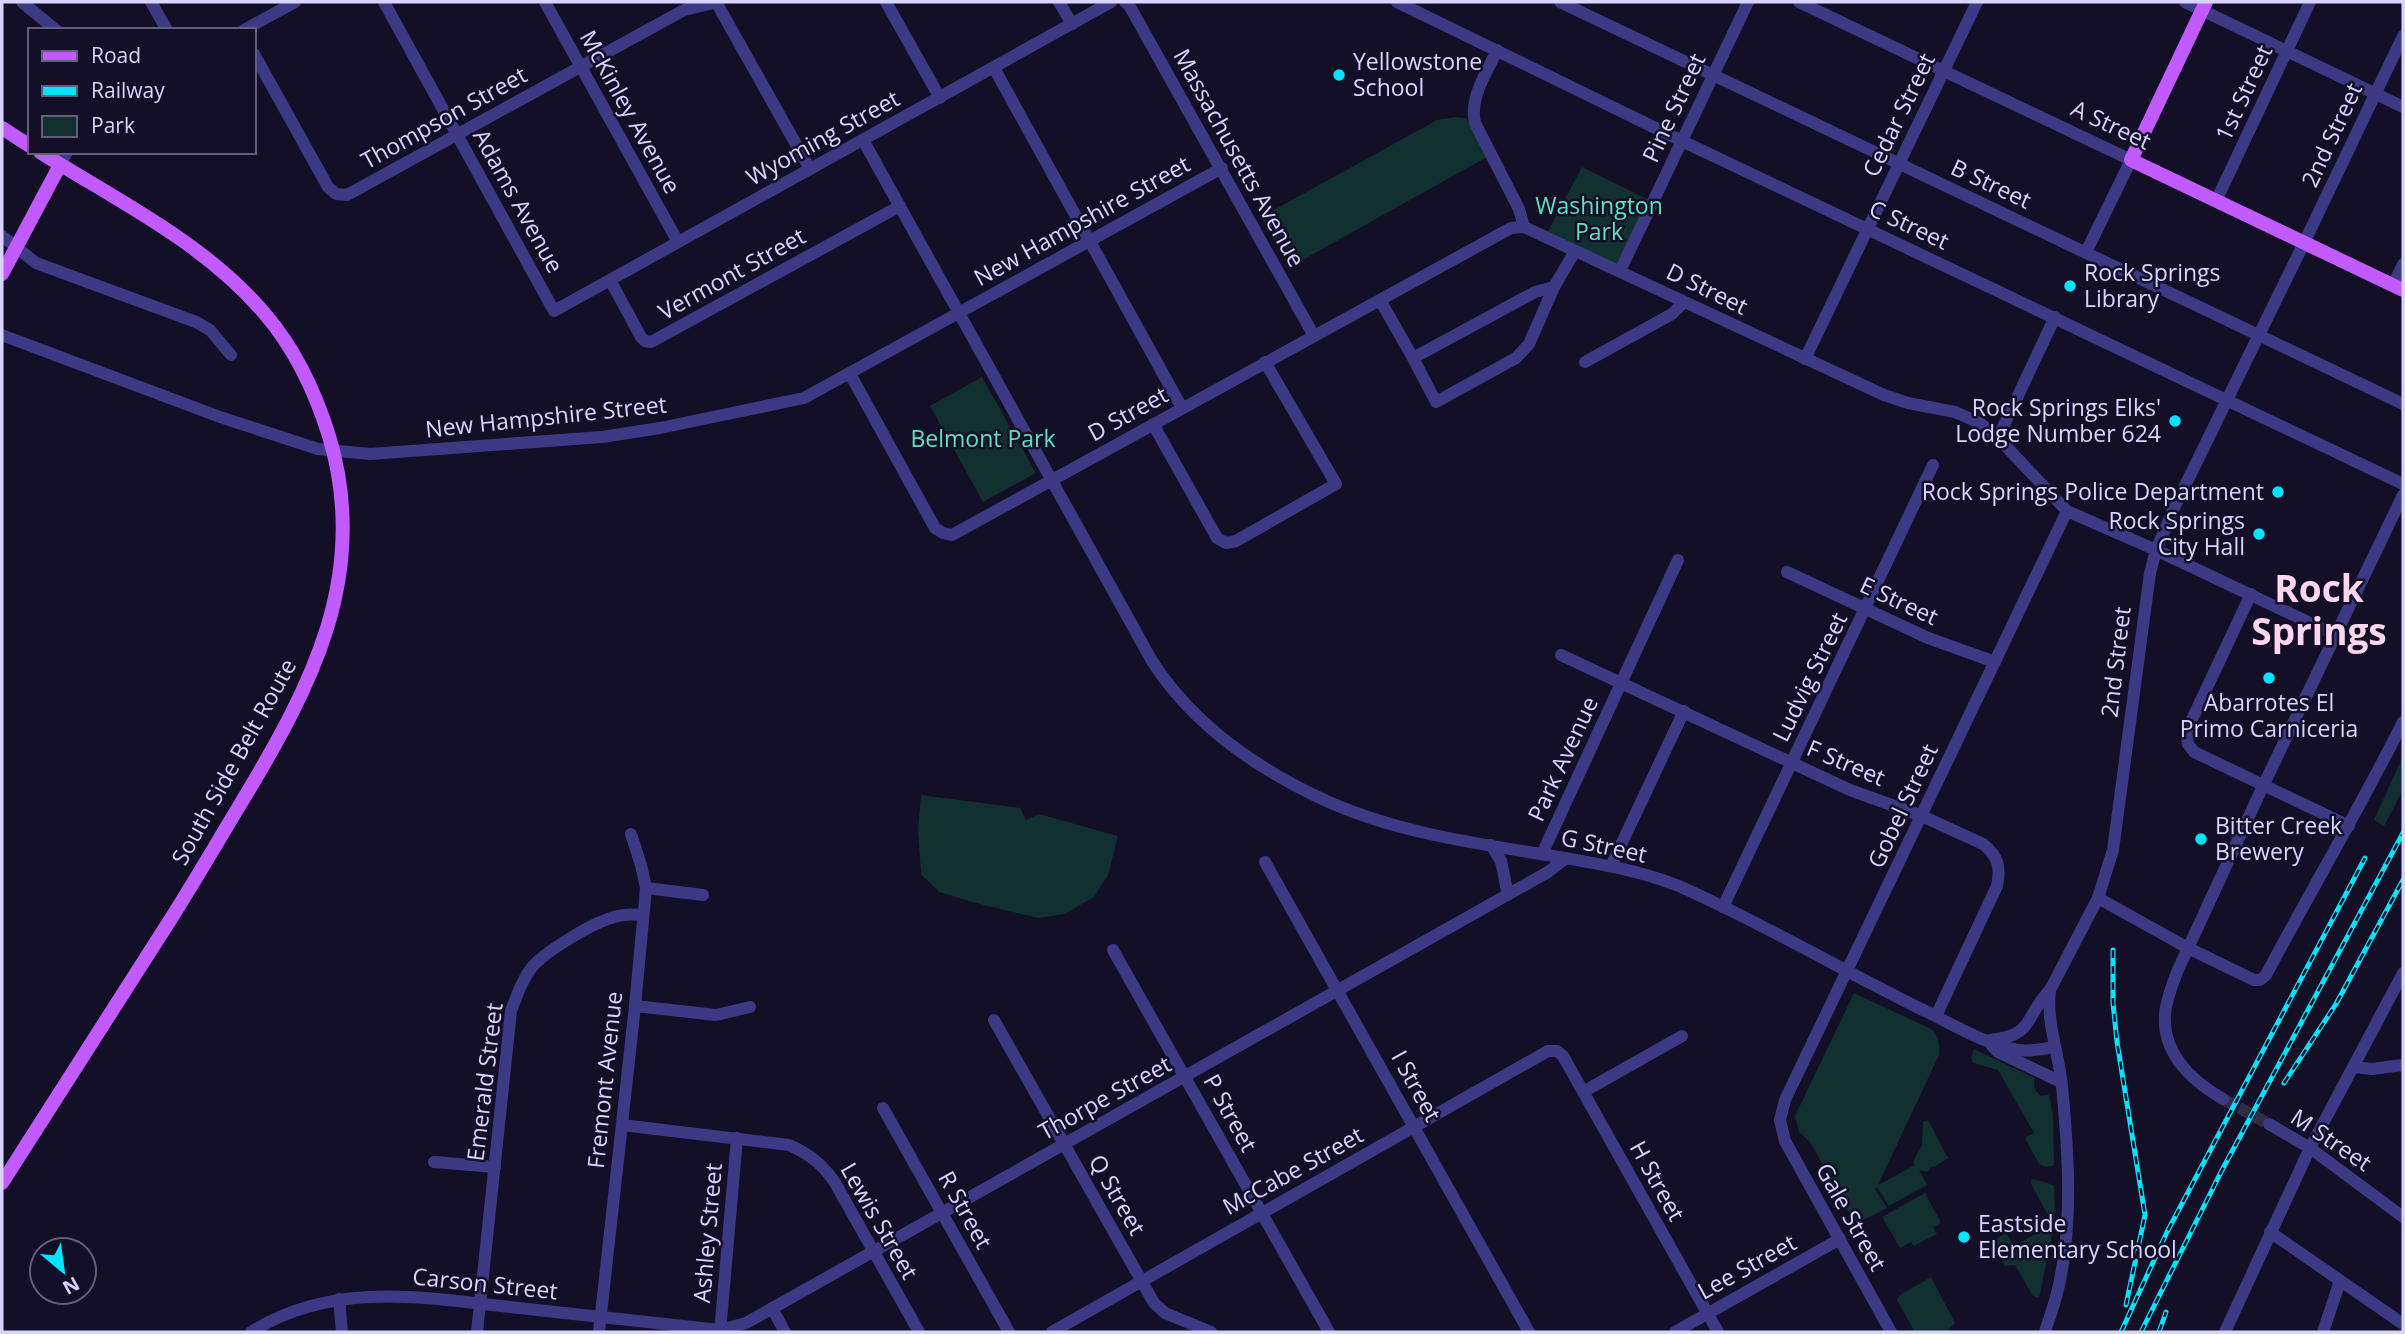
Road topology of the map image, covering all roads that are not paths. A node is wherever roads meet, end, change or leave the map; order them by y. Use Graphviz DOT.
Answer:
graph roads {
  1 [pos="22,2"];
  2 [pos="151,2"];
  3 [pos="295,2"];
  4 [pos="384,2"];
  5 [pos="545,2"];
  6 [pos="716,2"];
  7 [pos="886,2"];
  8 [pos="1059,2"];
  9 [pos="1111,2"];
  10 [pos="1125,2"];
  11 [pos="1397,2"];
  12 [pos="1560,2"];
  13 [pos="1748,2"];
  14 [pos="1799,2"];
  15 [pos="1977,2"];
  16 [pos="2185,2"];
  17 [pos="2310,2"];
  18 [pos="2204,6"];
  19 [pos="1072,24"];
  20 [pos="54,28"];
  21 [pos="166,28"];
  22 [pos="247,28"];
  23 [pos="2403,36"];
  24 [pos="1497,50"];
  25 [pos="2287,51"];
  26 [pos="256,58"];
  27 [pos="581,66"];
  28 [pos="994,68"];
  29 [pos="1943,71"];
  30 [pos="1713,75"];
  31 [pos="2375,93"];
  32 [pos="940,98"];
  33 [pos="2403,107"];
  34 [pos="2,128"];
  35 [pos="458,134"];
  36 [pos="863,140"];
  37 [pos="1682,141"];
  38 [pos="28,145"];
  39 [pos="64,158"];
  40 [pos="2131,160"];
  41 [pos="1899,164"];
  42 [pos="1222,168"];
  43 [pos="810,169"];
  44 [pos="2216,201"];
  45 [pos="900,206"];
  46 [pos="1524,227"];
  47 [pos="1868,228"];
  48 [pos="2,236"];
  49 [pos="1090,241"];
  50 [pos="678,242"];
  51 [pos="2304,243"];
  52 [pos="16,247"];
  53 [pos="1575,251"];
  54 [pos="2086,253"];
  55 [pos="2403,264"];
  56 [pos="1620,271"];
  57 [pos="2,274"];
  58 [pos="610,280"];
  59 [pos="1554,287"];
  60 [pos="2398,287"];
  61 [pos="1380,299"];
  62 [pos="1684,302"];
  63 [pos="554,311"];
  64 [pos="959,313"];
  65 [pos="2055,317"];
  66 [pos="2,335"];
  67 [pos="2259,335"];
  68 [pos="1314,336"];
  69 [pos="231,355"];
  70 [pos="1413,358"];
  71 [pos="1805,359"];
  72 [pos="1265,362"];
  73 [pos="1586,362"];
  74 [pos="850,374"];
  75 [pos="2227,401"];
  76 [pos="2403,404"];
  77 [pos="1182,408"];
  78 [pos="1153,424"];
  79 [pos="1998,438"];
  80 [pos="1933,465"];
  81 [pos="1052,480"];
  82 [pos="2403,484"];
  83 [pos="2403,495"];
  84 [pos="2067,511"];
  85 [pos="2156,550"];
  86 [pos="1678,560"];
  87 [pos="1787,572"];
  88 [pos="2251,594"];
  89 [pos="1866,609"];
  90 [pos="2335,635"];
  91 [pos="1561,655"];
  92 [pos="1995,663"];
  93 [pos="1623,682"];
  94 [pos="1684,711"];
  95 [pos="2403,722"];
  96 [pos="1792,763"];
  97 [pos="2263,786"];
  98 [pos="1922,816"];
  99 [pos="2349,826"];
  100 [pos="631,834"];
  101 [pos="1491,845"];
  102 [pos="1542,854"];
  103 [pos="1566,858"];
  104 [pos="1265,862"];
  105 [pos="1611,866"];
  106 [pos="646,888"];
  107 [pos="704,895"];
  108 [pos="1508,895"];
  109 [pos="2098,898"];
  110 [pos="1723,907"];
  111 [pos="643,915"];
  112 [pos="2188,948"];
  113 [pos="1113,950"];
  114 [pos="1847,972"];
  115 [pos="2403,973"];
  116 [pos="2050,990"];
  117 [pos="1338,991"];
  118 [pos="635,1006"];
  119 [pos="750,1007"];
  120 [pos="1936,1016"];
  121 [pos="994,1020"];
  122 [pos="1682,1036"];
  123 [pos="1988,1040"];
  124 [pos="2055,1047"];
  125 [pos="1557,1051"];
  126 [pos="2354,1067"];
  127 [pos="2401,1070"];
  128 [pos="1186,1077"];
  129 [pos="2062,1082"];
  130 [pos="1583,1092"];
  131 [pos="2223,1099"];
  132 [pos="883,1108"];
  133 [pos="1780,1120"];
  134 [pos="2269,1124"];
  135 [pos="622,1125"];
  136 [pos="1415,1127"];
  137 [pos="737,1138"];
  138 [pos="1065,1146"];
  139 [pos="2311,1148"];
  140 [pos="434,1162"];
  141 [pos="495,1167"];
  142 [pos="2,1183"];
  143 [pos="943,1212"];
  144 [pos="1261,1213"];
  145 [pos="2403,1217"];
  146 [pos="2270,1232"];
  147 [pos="1840,1239"];
  148 [pos="873,1251"];
  149 [pos="1141,1281"];
  150 [pos="2340,1281"];
  151 [pos="339,1299"];
  152 [pos="481,1304"];
  153 [pos="772,1308"];
  154 [pos="1707,1314"];
  155 [pos="601,1317"];
  156 [pos="2403,1324"];
  157 [pos="720,1331"];
  158 [pos="251,1332"];
  159 [pos="342,1332"];
  160 [pos="477,1332"];
  161 [pos="599,1332"];
  162 [pos="785,1332"];
  163 [pos="919,1332"];
  164 [pos="1009,1332"];
  165 [pos="1052,1332"];
  166 [pos="1211,1332"];
  167 [pos="1329,1332"];
  168 [pos="1529,1332"];
  169 [pos="1675,1332"];
  170 [pos="1717,1332"];
  171 [pos="1891,1332"];
  172 [pos="2045,1332"];
  173 [pos="2225,1332"];
  174 [pos="2323,1332"];
  1 -- 20 [label="street"];
  2 -- 21 [label="street"];
  3 -- 22 [label="street"];
  4 -- 35 [label="street, Adams Avenue"];
  5 -- 27 [label="street, McKinley Avenue"];
  6 -- 27 [label="street, Thompson Street"];
  6 -- 43 [label="street"];
  7 -- 32 [label="street"];
  8 -- 19 [label="street"];
  9 -- 19 [label="street, Wyoming Street"];
  10 -- 42 [label="street, Massachusetts Avenue"];
  11 -- 24 [label="street, C Street"];
  12 -- 30 [label="street, B Street"];
  13 -- 30 [label="street, Pine Street"];
  14 -- 29 [label="street, A Street"];
  15 -- 29 [label="street, Cedar Street"];
  16 -- 18 [label="street"];
  17 -- 25 [label="street, 1st Street"];
  18 -- 25 [label="street"];
  18 -- 40 [label="main road"];
  19 -- 28 [label="street, Wyoming Street"];
  23 -- 31 [label="street, 2nd Street"];
  24 -- 37 [label="street, C Street"];
  24 -- 46 [label="street"];
  25 -- 31 [label="street"];
  25 -- 44 [label="street, 1st Street"];
  26 -- 35 [label="street, Thompson Street"];
  27 -- 35 [label="street, Thompson Street"];
  27 -- 50 [label="street, McKinley Avenue"];
  28 -- 32 [label="street, Wyoming Street"];
  28 -- 49 [label="street"];
  29 -- 40 [label="street, A Street"];
  29 -- 41 [label="street, Cedar Street"];
  30 -- 37 [label="street, Pine Street"];
  30 -- 41 [label="street, B Street"];
  31 -- 33 [label="street"];
  31 -- 51 [label="street, 2nd Street"];
  32 -- 36 [label="street, Wyoming Street"];
  34 -- 38 [label="main road"];
  35 -- 63 [label="street, Adams Avenue"];
  36 -- 43 [label="street, Wyoming Street"];
  36 -- 45 [label="street, G Street"];
  37 -- 47 [label="street, C Street"];
  37 -- 56 [label="street, Pine Street"];
  39 -- 52 [label="main road"];
  39 -- 142 [label="main road, South Side Belt Route"];
  40 -- 44 [label="main road, A Street"];
  40 -- 54 [label="street"];
  41 -- 47 [label="street, Cedar Street"];
  41 -- 54 [label="street, B Street"];
  42 -- 49 [label="street, New Hampshire Street"];
  42 -- 68 [label="street, Massachusetts Avenue"];
  43 -- 50 [label="street, Wyoming Street"];
  44 -- 51 [label="main road, A Street"];
  45 -- 58 [label="street, Vermont Street"];
  45 -- 64 [label="street, G Street"];
  46 -- 53 [label="street, D Street"];
  46 -- 61 [label="street, D Street"];
  47 -- 65 [label="street, C Street"];
  47 -- 71 [label="street, Cedar Street"];
  48 -- 52 [label="street"];
  49 -- 64 [label="street, New Hampshire Street"];
  49 -- 77 [label="street"];
  50 -- 58 [label="street, Wyoming Street"];
  51 -- 60 [label="main road, A Street"];
  51 -- 67 [label="street, 2nd Street"];
  52 -- 57 [label="main road"];
  52 -- 69 [label="street"];
  53 -- 56 [label="street, D Street"];
  53 -- 59 [label="street"];
  54 -- 67 [label="street, B Street"];
  55 -- 60 [label="street"];
  56 -- 62 [label="street, D Street"];
  58 -- 63 [label="street, Wyoming Street"];
  59 -- 70 [label="street"];
  59 -- 70 [label="street"];
  61 -- 68 [label="street, D Street"];
  61 -- 70 [label="street"];
  62 -- 71 [label="street, D Street"];
  62 -- 73 [label="street"];
  64 -- 74 [label="street, New Hampshire Street"];
  64 -- 81 [label="street, G Street"];
  65 -- 75 [label="street, C Street"];
  65 -- 79 [label="street"];
  66 -- 74 [label="street, New Hampshire Street"];
  67 -- 75 [label="street, 2nd Street"];
  67 -- 76 [label="street, B Street"];
  68 -- 72 [label="street, D Street"];
  71 -- 79 [label="street, D Street"];
  72 -- 77 [label="street, D Street"];
  72 -- 78 [label="street"];
  74 -- 81 [label="street, D Street"];
  75 -- 82 [label="street, C Street"];
  75 -- 85 [label="street, 2nd Street"];
  77 -- 78 [label="street, D Street"];
  78 -- 81 [label="street, D Street"];
  79 -- 84 [label="street, D Street"];
  80 -- 89 [label="street, Ludvig Street"];
  81 -- 101 [label="street, G Street"];
  83 -- 90 [label="street"];
  84 -- 85 [label="street, D Street"];
  84 -- 92 [label="street, Gobel Street"];
  85 -- 88 [label="street, D Street"];
  85 -- 109 [label="street, 2nd Street"];
  86 -- 93 [label="street, Park Avenue"];
  87 -- 89 [label="street, E Street"];
  88 -- 90 [label="street, D Street"];
  88 -- 97 [label="street"];
  89 -- 92 [label="street, E Street"];
  89 -- 96 [label="street, Ludvig Street"];
  90 -- 97 [label="street"];
  91 -- 93 [label="street, F Street"];
  92 -- 98 [label="street, Gobel Street"];
  93 -- 94 [label="street, F Street"];
  93 -- 102 [label="street, Park Avenue"];
  94 -- 96 [label="street, F Street"];
  94 -- 105 [label="street"];
  95 -- 99 [label="street"];
  96 -- 98 [label="street, F Street"];
  96 -- 110 [label="street, Ludvig Street"];
  97 -- 99 [label="street"];
  97 -- 112 [label="street"];
  98 -- 114 [label="street, Gobel Street"];
  98 -- 120 [label="street, F Street"];
  99 -- 112 [label="street"];
  100 -- 106 [label="street, Fremont Avenue"];
  101 -- 102 [label="street, G Street"];
  101 -- 108 [label="street"];
  102 -- 103 [label="street, G Street"];
  103 -- 105 [label="street, G Street"];
  103 -- 108 [label="street, Thorpe Street"];
  104 -- 117 [label="street, I Street"];
  105 -- 110 [label="street, G Street"];
  106 -- 107 [label="street"];
  106 -- 111 [label="street, Fremont Avenue"];
  108 -- 117 [label="street, Thorpe Street"];
  109 -- 112 [label="street"];
  109 -- 116 [label="street, 2nd Street"];
  110 -- 114 [label="street, G Street"];
  111 -- 118 [label="street, Fremont Avenue"];
  111 -- 141 [label="street, Emerald Street"];
  112 -- 131 [label="street"];
  113 -- 128 [label="street, P Street"];
  114 -- 120 [label="street, G Street"];
  114 -- 133 [label="street, Gobel Street"];
  115 -- 126 [label="street"];
  116 -- 123 [label="street, 2nd Street"];
  116 -- 124 [label="street"];
  117 -- 128 [label="street, Thorpe Street"];
  117 -- 136 [label="street, I Street"];
  118 -- 119 [label="street"];
  118 -- 135 [label="street, Fremont Avenue"];
  120 -- 123 [label="street, G Street"];
  121 -- 138 [label="street, Q Street"];
  122 -- 130 [label="street"];
  123 -- 124 [label="street, G Street"];
  123 -- 129 [label="street"];
  124 -- 129 [label="street"];
  125 -- 130 [label="street, H Street"];
  125 -- 136 [label="street, McCabe Street"];
  126 -- 127 [label="street"];
  126 -- 139 [label="street"];
  128 -- 138 [label="street, Thorpe Street"];
  128 -- 144 [label="street, P Street"];
  129 -- 172 [label="street"];
  130 -- 154 [label="street, H Street"];
  132 -- 143 [label="street, R Street"];
  133 -- 147 [label="street, Gale Street"];
  134 -- 139 [label="street, M Street"];
  135 -- 137 [label="street, Lewis Street"];
  135 -- 155 [label="street, Fremont Avenue"];
  136 -- 144 [label="street, McCabe Street"];
  136 -- 168 [label="street, I Street"];
  137 -- 148 [label="street, Lewis Street"];
  137 -- 157 [label="street, Ashley Street"];
  138 -- 143 [label="street, Thorpe Street"];
  138 -- 149 [label="street, Q Street"];
  139 -- 145 [label="street, M Street"];
  139 -- 146 [label="street"];
  140 -- 141 [label="street"];
  141 -- 152 [label="street, Emerald Street"];
  143 -- 148 [label="street, Thorpe Street"];
  143 -- 164 [label="street, R Street"];
  144 -- 149 [label="street, McCabe Street"];
  144 -- 167 [label="street, P Street"];
  146 -- 150 [label="street"];
  146 -- 173 [label="street"];
  147 -- 154 [label="street, Lee Street"];
  147 -- 171 [label="street, Gale Street"];
  148 -- 153 [label="street, Thorpe Street"];
  148 -- 163 [label="street, Lewis Street"];
  149 -- 165 [label="street, McCabe Street"];
  149 -- 166 [label="street, Q Street"];
  150 -- 156 [label="street"];
  150 -- 174 [label="street"];
  151 -- 152 [label="street, Carson Street"];
  151 -- 158 [label="street, Carson Street"];
  151 -- 159 [label="street"];
  152 -- 155 [label="street, Carson Street"];
  152 -- 160 [label="street, Emerald Street"];
  153 -- 157 [label="street, Thorpe Street"];
  153 -- 162 [label="street"];
  154 -- 169 [label="street, Lee Street"];
  154 -- 170 [label="street, H Street"];
  155 -- 157 [label="street, Carson Street"];
  155 -- 161 [label="street, Fremont Avenue"];
}
